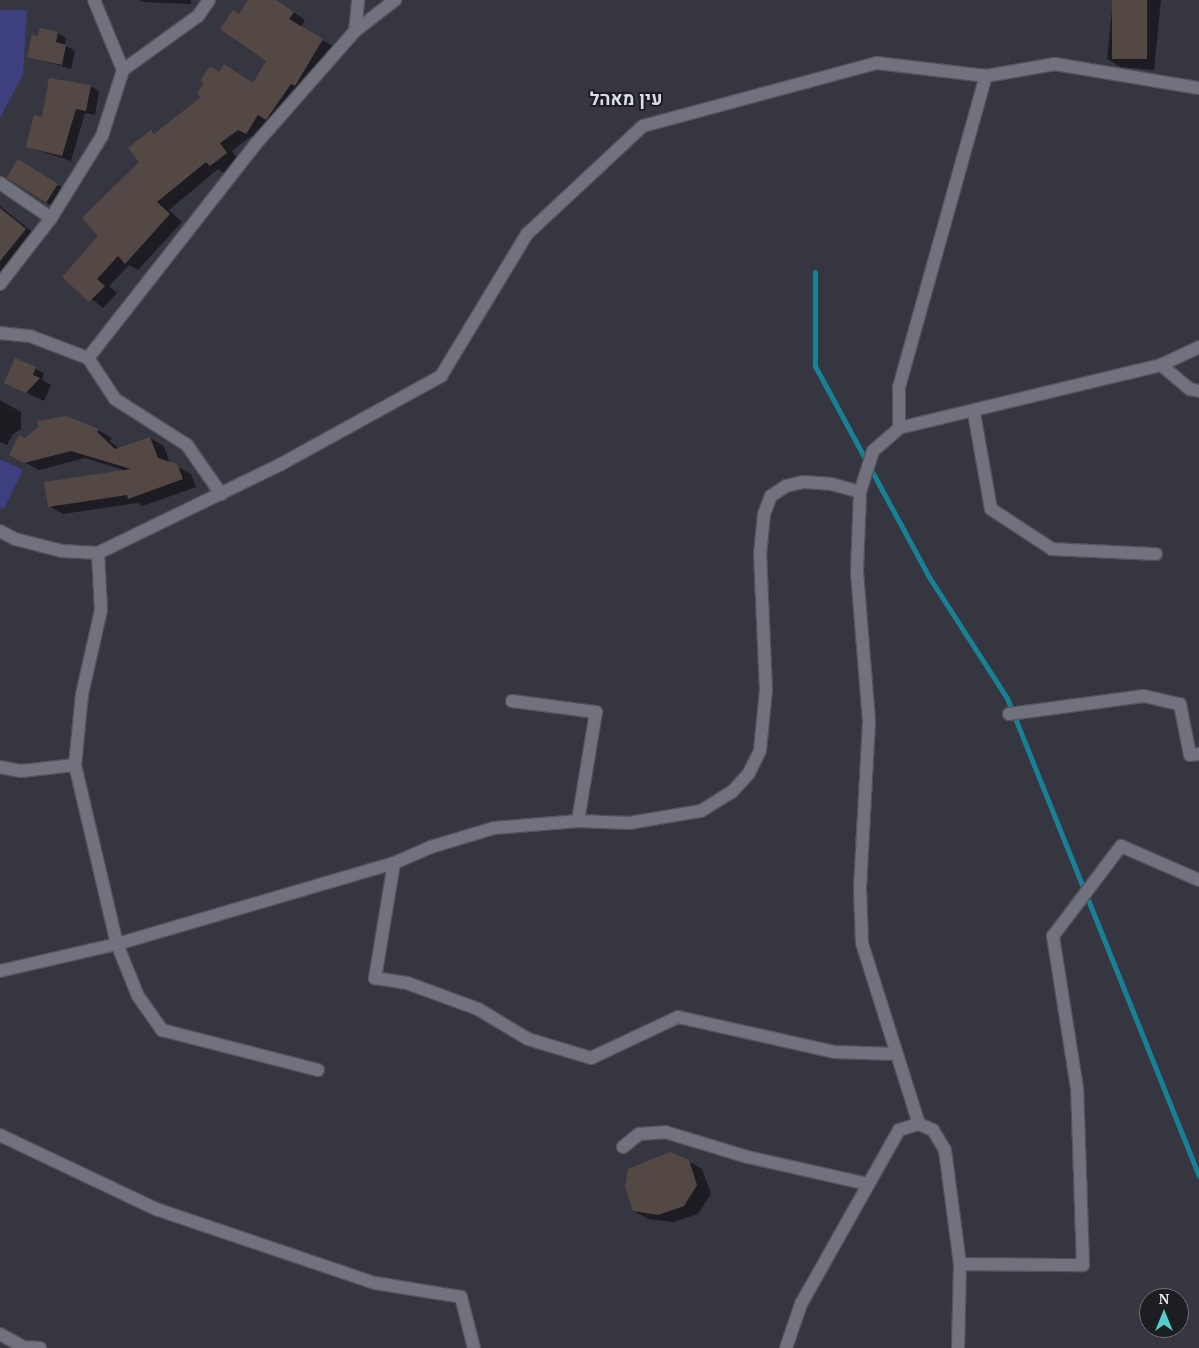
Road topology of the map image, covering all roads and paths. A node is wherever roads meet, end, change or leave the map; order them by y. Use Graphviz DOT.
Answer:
graph roads {
  1 [pos="94,0"];
  2 [pos="209,0"];
  3 [pos="358,0"];
  4 [pos="395,0"];
  5 [pos="355,31"];
  6 [pos="123,70"];
  7 [pos="986,76"];
  8 [pos="1199,88"];
  9 [pos="0,183"];
  10 [pos="51,218"];
  11 [pos="0,284"];
  12 [pos="0,333"];
  13 [pos="1199,347"];
  14 [pos="88,358"];
  15 [pos="1161,365"];
  16 [pos="1199,391"];
  17 [pos="974,413"];
  18 [pos="899,428"];
  19 [pos="860,492"];
  20 [pos="221,494"];
  21 [pos="0,531"];
  22 [pos="98,552"];
  23 [pos="1156,554"];
  24 [pos="512,702"];
  25 [pos="1009,714"];
  26 [pos="1199,754"];
  27 [pos="75,765"];
  28 [pos="0,767"];
  29 [pos="578,821"];
  30 [pos="394,863"];
  31 [pos="1199,880"];
  32 [pos="117,944"];
  33 [pos="0,971"];
  34 [pos="895,1054"];
  35 [pos="318,1070"];
  36 [pos="918,1124"];
  37 [pos="0,1135"];
  38 [pos="623,1147"];
  39 [pos="868,1184"];
  40 [pos="960,1264"];
  41 [pos="0,1334"];
  42 [pos="40,1348"];
  43 [pos="474,1348"];
  44 [pos="786,1348"];
  45 [pos="958,1348"];
  1 -- 6 [label="street"];
  2 -- 6 [label="street"];
  3 -- 5 [label="street"];
  4 -- 5 [label="street"];
  5 -- 14 [label="street"];
  6 -- 10 [label="street"];
  7 -- 8 [label="street"];
  7 -- 18 [label="street"];
  7 -- 20 [label="street"];
  9 -- 10 [label="street"];
  10 -- 11 [label="street"];
  12 -- 14 [label="street"];
  13 -- 15 [label="street"];
  14 -- 20 [label="street"];
  15 -- 16 [label="street"];
  15 -- 17 [label="street"];
  17 -- 18 [label="street"];
  17 -- 23 [label="street"];
  18 -- 19 [label="street"];
  19 -- 29 [label="street"];
  19 -- 34 [label="street"];
  20 -- 22 [label="street"];
  21 -- 22 [label="street"];
  22 -- 27 [label="street"];
  24 -- 29 [label="street"];
  25 -- 26 [label="street"];
  27 -- 28 [label="street"];
  27 -- 32 [label="street"];
  29 -- 30 [label="street"];
  30 -- 32 [label="street"];
  30 -- 34 [label="street"];
  31 -- 40 [label="street"];
  32 -- 33 [label="street"];
  32 -- 35 [label="street"];
  34 -- 36 [label="street"];
  36 -- 39 [label="street"];
  36 -- 40 [label="street"];
  37 -- 43 [label="street"];
  38 -- 39 [label="street"];
  39 -- 44 [label="street"];
  40 -- 45 [label="street"];
  41 -- 42 [label="street"];
}
